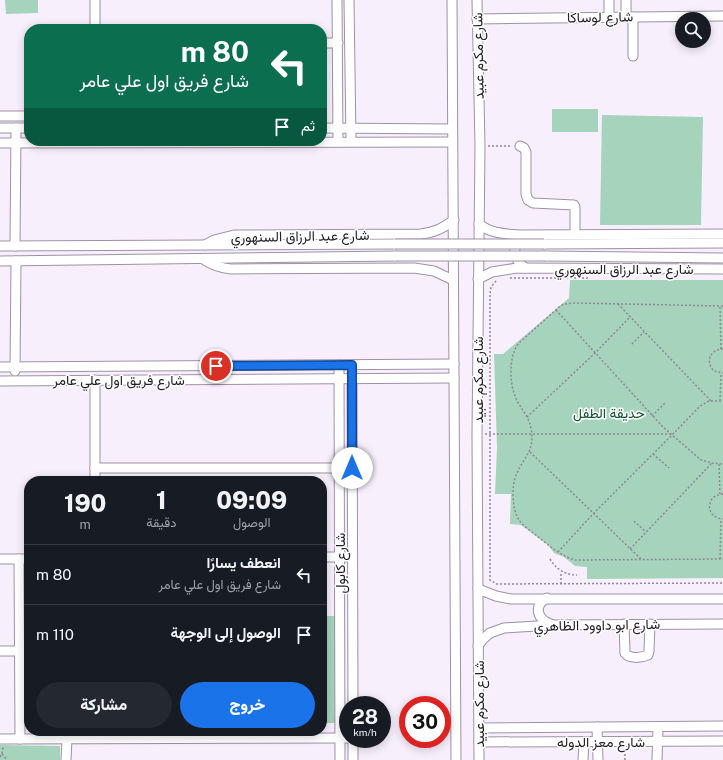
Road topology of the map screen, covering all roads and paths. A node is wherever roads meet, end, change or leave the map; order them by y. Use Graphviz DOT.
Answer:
graph roads {
  1 [pos="95,0"];
  2 [pos="337,0"];
  3 [pos="350,0"];
  4 [pos="452,0"];
  5 [pos="477,0"];
  6 [pos="609,0"];
  7 [pos="626,0"];
  8 [pos="723,16"];
  9 [pos="609,17"];
  10 [pos="630,17"];
  11 [pos="477,19"];
  12 [pos="95,24"];
  13 [pos="327,43"];
  14 [pos="338,43"];
  15 [pos="633,56"];
  16 [pos="0,116"];
  17 [pos="24,116"];
  18 [pos="0,128"];
  19 [pos="16,128"];
  20 [pos="24,128"];
  21 [pos="327,128"];
  22 [pos="338,128"];
  23 [pos="351,128"];
  24 [pos="452,129"];
  25 [pos="327,141"];
  26 [pos="338,141"];
  27 [pos="351,141"];
  28 [pos="0,142"];
  29 [pos="16,142"];
  30 [pos="24,142"];
  31 [pos="452,142"];
  32 [pos="480,146"];
  33 [pos="520,146"];
  34 [pos="454,220"];
  35 [pos="479,224"];
  36 [pos="575,234"];
  37 [pos="723,234"];
  38 [pos="414,235"];
  39 [pos="522,235"];
  40 [pos="723,243"];
  41 [pos="0,246"];
  42 [pos="15,246"];
  43 [pos="204,246"];
  44 [pos="723,258"];
  45 [pos="202,259"];
  46 [pos="0,261"];
  47 [pos="16,261"];
  48 [pos="414,268"];
  49 [pos="525,268"];
  50 [pos="723,269"];
  51 [pos="478,279"];
  52 [pos="453,280"];
  53 [pos="498,280"];
  54 [pos="618,304"];
  55 [pos="722,306"];
  56 [pos="556,310"];
  57 [pos="630,317"];
  58 [pos="644,332"];
  59 [pos="632,344"];
  60 [pos="722,349"];
  61 [pos="595,353"];
  62 [pos="454,364"];
  63 [pos="339,365"];
  64 [pos="352,365"];
  65 [pos="0,367"];
  66 [pos="15,367"];
  67 [pos="722,373"];
  68 [pos="454,378"];
  69 [pos="339,379"];
  70 [pos="352,379"];
  71 [pos="95,380"];
  72 [pos="0,381"];
  73 [pos="15,381"];
  74 [pos="711,401"];
  75 [pos="722,401"];
  76 [pos="665,403"];
  77 [pos="652,416"];
  78 [pos="528,417"];
  79 [pos="477,434"];
  80 [pos="490,434"];
  81 [pos="531,434"];
  82 [pos="673,434"];
  83 [pos="530,452"];
  84 [pos="653,454"];
  85 [pos="712,463"];
  86 [pos="719,464"];
  87 [pos="723,464"];
  88 [pos="95,468"];
  89 [pos="340,468"];
  90 [pos="669,468"];
  91 [pos="95,476"];
  92 [pos="722,494"];
  93 [pos="593,514"];
  94 [pos="722,519"];
  95 [pos="634,521"];
  96 [pos="646,532"];
  97 [pos="630,549"];
  98 [pos="558,552"];
  99 [pos="327,557"];
  100 [pos="340,557"];
  101 [pos="352,557"];
  102 [pos="0,559"];
  103 [pos="19,559"];
  104 [pos="24,559"];
  105 [pos="550,559"];
  106 [pos="720,559"];
  107 [pos="723,559"];
  108 [pos="642,560"];
  109 [pos="561,571"];
  110 [pos="577,575"];
  111 [pos="723,583"];
  112 [pos="561,584"];
  113 [pos="478,589"];
  114 [pos="547,598"];
  115 [pos="723,599"];
  116 [pos="624,624"];
  117 [pos="650,624"];
  118 [pos="723,624"];
  119 [pos="553,625"];
  120 [pos="478,646"];
  121 [pos="0,651"];
  122 [pos="19,651"];
  123 [pos="24,651"];
  124 [pos="343,696"];
  125 [pos="353,696"];
  126 [pos="723,726"];
  127 [pos="598,727"];
  128 [pos="658,727"];
  129 [pos="479,728"];
  130 [pos="226,736"];
  131 [pos="301,736"];
  132 [pos="339,738"];
  133 [pos="0,739"];
  134 [pos="20,739"];
  135 [pos="67,739"];
  136 [pos="658,741"];
  137 [pos="723,741"];
  138 [pos="479,742"];
  139 [pos="584,742"];
  140 [pos="598,742"];
  141 [pos="342,748"];
  142 [pos="353,748"];
  143 [pos="0,757"];
  144 [pos="7,760"];
  145 [pos="66,760"];
  146 [pos="340,760"];
  147 [pos="353,760"];
  148 [pos="456,760"];
  149 [pos="479,760"];
  150 [pos="584,760"];
  151 [pos="598,760"];
  152 [pos="657,760"];
  1 -- 12 [label="street"];
  2 -- 14 [label="street"];
  3 -- 23 [label="street"];
  4 -- 24 [label="street, شارع مكرم عبيد"];
  5 -- 11 [label="street, شارع مكرم عبيد"];
  6 -- 9 [label="street"];
  7 -- 10 [label="street"];
  8 -- 10 [label="street, شارع لوساكا"];
  9 -- 10 [label="street, شارع لوساكا"];
  9 -- 11 [label="street, شارع لوساكا"];
  10 -- 15 [label="street"];
  11 -- 32 [label="street, شارع مكرم عبيد"];
  13 -- 14 [label="street"];
  14 -- 22 [label="street"];
  16 -- 17 [label="street"];
  18 -- 19 [label="street"];
  19 -- 20 [label="street"];
  19 -- 29 [label="street"];
  21 -- 22 [label="street"];
  22 -- 23 [label="street"];
  22 -- 26 [label="street"];
  23 -- 24 [label="street"];
  23 -- 27 [label="street"];
  24 -- 31 [label="street, شارع مكرم عبيد"];
  25 -- 26 [label="street"];
  26 -- 27 [label="street"];
  27 -- 31 [label="street"];
  28 -- 29 [label="street"];
  29 -- 30 [label="street"];
  29 -- 42 [label="street"];
  31 -- 34 [label="street, شارع مكرم عبيد"];
  32 -- 33 [label="path"];
  32 -- 35 [label="street, شارع مكرم عبيد"];
  33 -- 36 [label="street"];
  34 -- 38 [label="street, شارع عبد الرزاق السنهوري"];
  34 -- 52 [label="street, شارع مكرم عبيد"];
  35 -- 39 [label="street"];
  35 -- 51 [label="street, شارع مكرم عبيد"];
  36 -- 37 [label="street"];
  36 -- 39 [label="street"];
  38 -- 43 [label="street, شارع عبد الرزاق السنهوري"];
  38 -- 48 [label="street"];
  39 -- 49 [label="street"];
  40 -- 43 [label="street, bridge"];
  41 -- 42 [label="street, شارع عبد الرزاق السنهوري"];
  42 -- 43 [label="street, شارع عبد الرزاق السنهوري"];
  44 -- 45 [label="street, bridge"];
  45 -- 47 [label="street"];
  45 -- 48 [label="street"];
  46 -- 47 [label="street"];
  47 -- 66 [label="street"];
  48 -- 52 [label="street"];
  49 -- 50 [label="street, شارع عبد الرزاق السنهوري"];
  49 -- 51 [label="street, شارع عبد الرزاق السنهوري"];
  51 -- 79 [label="street, شارع مكرم عبيد"];
  52 -- 62 [label="street, شارع مكرم عبيد"];
  53 -- 80 [label="path"];
  54 -- 55 [label="path"];
  54 -- 56 [label="path"];
  54 -- 57 [label="path"];
  55 -- 60 [label="path"];
  56 -- 61 [label="path"];
  56 -- 78 [label="path"];
  57 -- 58 [label="path"];
  57 -- 61 [label="path"];
  58 -- 59 [label="path"];
  58 -- 74 [label="path"];
  60 -- 67 [label="path"];
  61 -- 77 [label="path"];
  61 -- 78 [label="path"];
  62 -- 64 [label="street, شارع فريق اول علي عامر"];
  62 -- 68 [label="street, شارع مكرم عبيد"];
  63 -- 64 [label="street, شارع فريق اول علي عامر"];
  63 -- 66 [label="street, شارع فريق اول علي عامر"];
  63 -- 69 [label="street, شارع كابول"];
  64 -- 70 [label="street, شارع كابول"];
  65 -- 66 [label="street, شارع فريق اول علي عامر"];
  66 -- 73 [label="street"];
  67 -- 75 [label="path"];
  68 -- 70 [label="street, شارع فريق اول علي عامر"];
  68 -- 148 [label="street, شارع مكرم عبيد"];
  69 -- 70 [label="street, شارع فريق اول علي عامر"];
  69 -- 71 [label="street, شارع فريق اول علي عامر"];
  69 -- 89 [label="street, شارع كابول"];
  70 -- 101 [label="street, شارع كابول"];
  71 -- 73 [label="street, شارع فريق اول علي عامر"];
  71 -- 88 [label="street"];
  72 -- 73 [label="street, شارع فريق اول علي عامر"];
  74 -- 75 [label="path"];
  74 -- 82 [label="path"];
  76 -- 77 [label="path"];
  77 -- 82 [label="path"];
  78 -- 81 [label="path"];
  79 -- 80 [label="path"];
  79 -- 113 [label="street, شارع مكرم عبيد"];
  80 -- 81 [label="path"];
  80 -- 112 [label="path"];
  81 -- 82 [label="path"];
  81 -- 83 [label="path"];
  82 -- 84 [label="path"];
  82 -- 85 [label="path"];
  83 -- 93 [label="path"];
  83 -- 98 [label="path"];
  84 -- 90 [label="path"];
  84 -- 93 [label="path"];
  85 -- 86 [label="path"];
  85 -- 96 [label="path"];
  86 -- 87 [label="path"];
  86 -- 92 [label="path"];
  88 -- 89 [label="street"];
  88 -- 91 [label="street"];
  89 -- 100 [label="street, شارع كابول"];
  92 -- 94 [label="path"];
  93 -- 97 [label="path"];
  93 -- 98 [label="path"];
  94 -- 106 [label="path"];
  95 -- 96 [label="path"];
  96 -- 97 [label="path"];
  97 -- 108 [label="path"];
  98 -- 108 [label="path"];
  99 -- 100 [label="street"];
  100 -- 101 [label="street"];
  100 -- 124 [label="street, شارع كابول"];
  101 -- 125 [label="street, شارع كابول"];
  102 -- 103 [label="street"];
  103 -- 104 [label="street"];
  103 -- 122 [label="street"];
  105 -- 109 [label="path"];
  106 -- 107 [label="path"];
  106 -- 108 [label="path"];
  109 -- 110 [label="path"];
  109 -- 112 [label="path"];
  111 -- 112 [label="path"];
  113 -- 114 [label="street, شارع ابو داوود الظاهري"];
  113 -- 120 [label="street, شارع مكرم عبيد"];
  114 -- 115 [label="street, شارع ابو داوود الظاهري"];
  114 -- 119 [label="street"];
  116 -- 117 [label="street, شارع ابو داوود الظاهري"];
  116 -- 117 [label="street"];
  116 -- 119 [label="street, شارع ابو داوود الظاهري"];
  117 -- 118 [label="street, شارع ابو داوود الظاهري"];
  119 -- 120 [label="street, شارع ابو داوود الظاهري"];
  120 -- 129 [label="street, شارع مكرم عبيد"];
  121 -- 122 [label="street"];
  122 -- 123 [label="street"];
  122 -- 134 [label="street"];
  126 -- 128 [label="street, شارع معز الدوله"];
  127 -- 128 [label="street, شارع معز الدوله"];
  127 -- 129 [label="street, شارع معز الدوله"];
  127 -- 140 [label="street"];
  128 -- 136 [label="street"];
  129 -- 138 [label="street, شارع مكرم عبيد"];
  130 -- 135 [label="street"];
  131 -- 132 [label="street"];
  133 -- 134 [label="street"];
  134 -- 135 [label="street"];
  135 -- 145 [label="street"];
  136 -- 137 [label="street, شارع معز الدوله"];
  136 -- 140 [label="street, شارع معز الدوله"];
  136 -- 152 [label="street"];
  138 -- 139 [label="street, شارع معز الدوله"];
  138 -- 149 [label="street, شارع مكرم عبيد"];
  139 -- 140 [label="street, شارع معز الدوله"];
  139 -- 150 [label="street"];
  140 -- 151 [label="street"];
  141 -- 146 [label="street, شارع كابول"];
  142 -- 147 [label="street"];
  143 -- 144 [label="path"];
}
